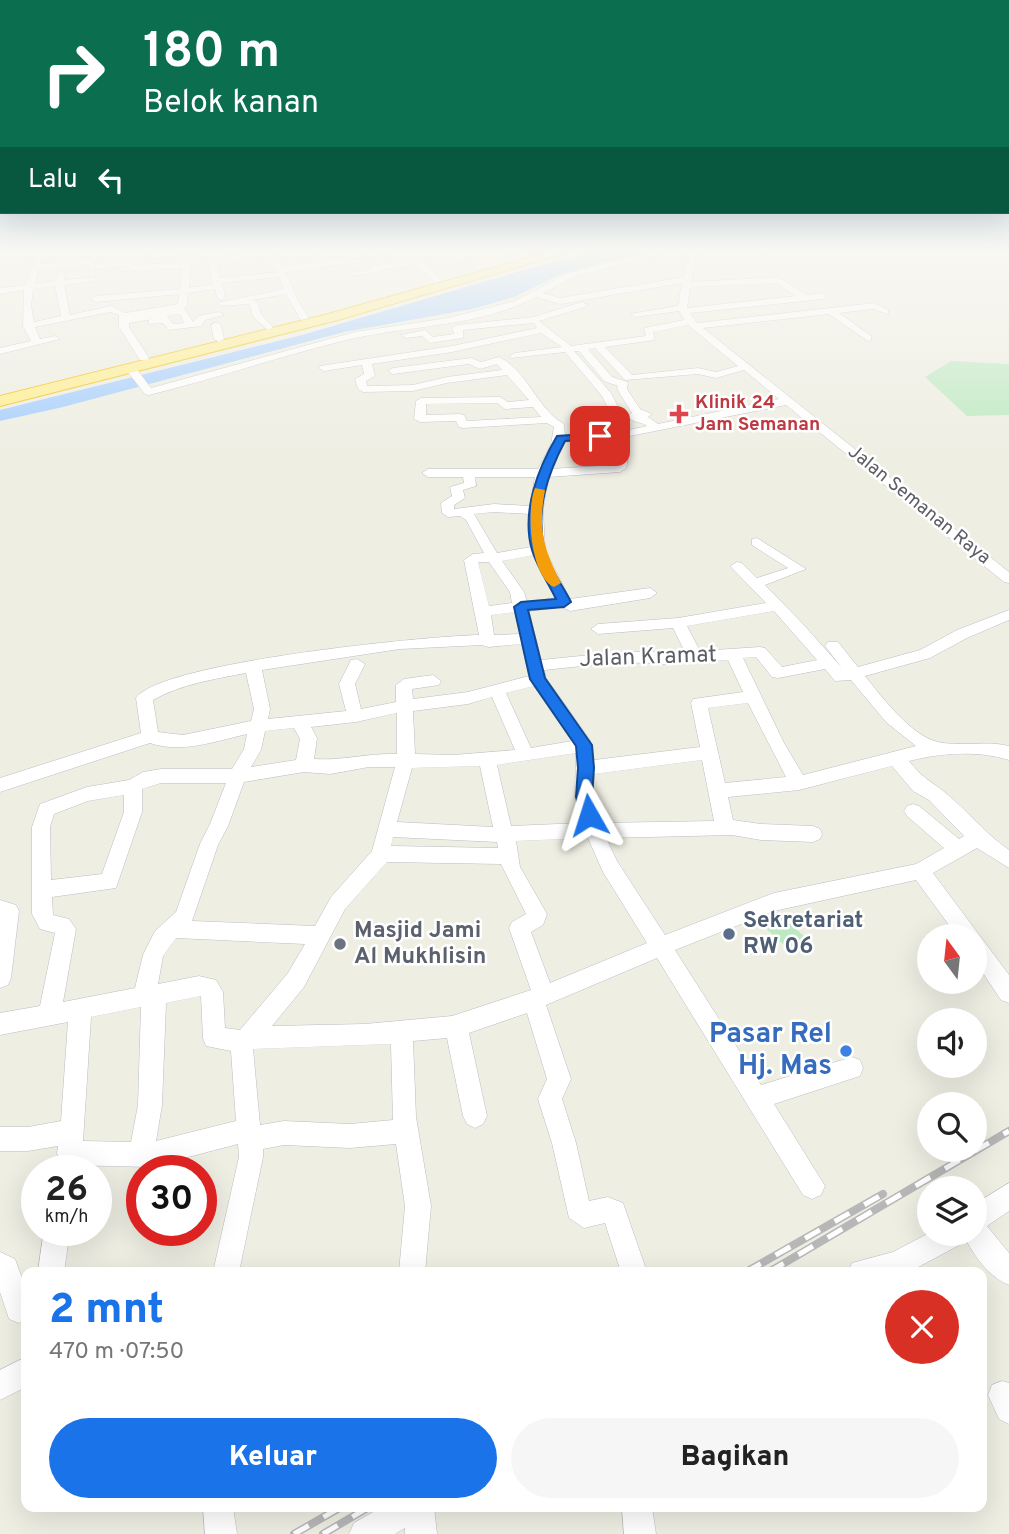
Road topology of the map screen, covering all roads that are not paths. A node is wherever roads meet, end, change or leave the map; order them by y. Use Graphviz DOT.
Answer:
graph roads {
  1 [pos="28,322"];
  2 [pos="49,322"];
  3 [pos="124,322"];
  4 [pos="130,322"];
  5 [pos="167,322"];
  6 [pos="199,322"];
  7 [pos="211,322"];
  8 [pos="263,322"];
  9 [pos="290,322"];
  10 [pos="306,322"];
  11 [pos="439,322"];
  12 [pos="524,322"];
  13 [pos="535,322"];
  14 [pos="676,322"];
  15 [pos="692,322"];
  16 [pos="845,322"];
  17 [pos="218,324"];
  18 [pos="28,326"];
  19 [pos="268,327"];
  20 [pos="396,329"];
  21 [pos="543,330"];
  22 [pos="650,333"];
  23 [pos="635,334"];
  24 [pos="868,338"];
  25 [pos="55,339"];
  26 [pos="492,340"];
  27 [pos="37,343"];
  28 [pos="598,346"];
  29 [pos="339,348"];
  30 [pos="582,348"];
  31 [pos="568,350"];
  32 [pos="0,351"];
  33 [pos="515,356"];
  34 [pos="144,358"];
  35 [pos="384,359"];
  36 [pos="498,359"];
  37 [pos="366,362"];
  38 [pos="324,368"];
  39 [pos="745,368"];
  40 [pos="131,370"];
  41 [pos="393,371"];
  42 [pos="508,372"];
  43 [pos="397,388"];
  44 [pos="0,393"];
  45 [pos="0,401"];
  46 [pos="485,401"];
  47 [pos="788,401"];
  48 [pos="537,403"];
  49 [pos="549,420"];
  50 [pos="619,421"];
  51 [pos="493,423"];
  52 [pos="656,429"];
  53 [pos="561,439"];
  54 [pos="622,459"];
  55 [pos="470,472"];
  56 [pos="428,473"];
  57 [pos="543,473"];
  58 [pos="536,510"];
  59 [pos="463,512"];
  60 [pos="757,542"];
  61 [pos="538,550"];
  62 [pos="493,558"];
  63 [pos="737,566"];
  64 [pos="1009,579"];
  65 [pos="755,583"];
  66 [pos="650,593"];
  67 [pos="564,602"];
  68 [pos="591,603"];
  69 [pos="776,606"];
  70 [pos="521,607"];
  71 [pos="483,611"];
  72 [pos="1009,615"];
  73 [pos="678,623"];
  74 [pos="598,629"];
  75 [pos="529,638"];
  76 [pos="488,642"];
  77 [pos="833,646"];
  78 [pos="734,655"];
  79 [pos="695,657"];
  80 [pos="603,658"];
  81 [pos="828,663"];
  82 [pos="357,664"];
  83 [pos="253,667"];
  84 [pos="536,672"];
  85 [pos="856,674"];
  86 [pos="433,681"];
  87 [pos="497,691"];
  88 [pos="754,697"];
  89 [pos="404,706"];
  90 [pos="356,716"];
  91 [pos="302,720"];
  92 [pos="258,726"];
  93 [pos="150,736"];
  94 [pos="584,745"];
  95 [pos="935,748"];
  96 [pos="707,753"];
  97 [pos="1009,753"];
  98 [pos="526,756"];
  99 [pos="487,758"];
  100 [pos="896,758"];
  101 [pos="406,759"];
  102 [pos="304,765"];
  103 [pos="586,768"];
  104 [pos="237,776"];
  105 [pos="799,783"];
  106 [pos="0,785"];
  107 [pos="133,786"];
  108 [pos="717,791"];
  109 [pos="913,811"];
  110 [pos="725,827"];
  111 [pos="387,829"];
  112 [pos="594,832"];
  113 [pos="505,833"];
  114 [pos="813,834"];
  115 [pos="978,838"];
  116 [pos="959,850"];
  117 [pos="382,854"];
  118 [pos="508,856"];
  119 [pos="1009,860"];
  120 [pos="920,871"];
  121 [pos="43,890"];
  122 [pos="0,909"];
  123 [pos="960,924"];
  124 [pos="174,929"];
  125 [pos="319,935"];
  126 [pos="663,946"];
  127 [pos="987,961"];
  128 [pos="0,978"];
  129 [pos="1009,993"];
  130 [pos="150,997"];
  131 [pos="539,997"];
  132 [pos="80,1010"];
  133 [pos="49,1015"];
  134 [pos="0,1024"];
  135 [pos="456,1026"];
  136 [pos="402,1031"];
  137 [pos="244,1040"];
  138 [pos="852,1068"];
  139 [pos="756,1098"];
  140 [pos="475,1116"];
  141 [pos="407,1131"];
  142 [pos="248,1134"];
  143 [pos="0,1139"];
  144 [pos="69,1151"];
  145 [pos="141,1155"];
  146 [pos="813,1186"];
  147 [pos="1009,1196"];
  148 [pos="987,1211"];
  149 [pos="55,1246"];
  150 [pos="932,1246"];
  151 [pos="985,1246"];
  152 [pos="0,1265"];
  153 [pos="52,1267"];
  154 [pos="227,1267"];
  155 [pos="412,1267"];
  156 [pos="632,1267"];
  157 [pos="886,1267"];
  158 [pos="1009,1272"];
  159 [pos="19,1309"];
  160 [pos="21,1374"];
  161 [pos="0,1386"];
  162 [pos="219,1512"];
  163 [pos="402,1512"];
  164 [pos="419,1512"];
  165 [pos="638,1512"];
  166 [pos="221,1534"];
  167 [pos="365,1534"];
  168 [pos="421,1534"];
  169 [pos="640,1534"];
  1 -- 18 [label="street"];
  2 -- 18 [label="street"];
  3 -- 4 [label="street"];
  3 -- 34 [label="street"];
  5 -- 6 [label="street"];
  7 -- 17 [label="street"];
  8 -- 19 [label="street"];
  9 -- 19 [label="highway"];
  10 -- 40 [label="highway"];
  11 -- 20 [label="street"];
  12 -- 20 [label="street"];
  13 -- 21 [label="street"];
  14 -- 22 [label="street"];
  15 -- 39 [label="street, Jalan Semanan Raya"];
  16 -- 24 [label="street"];
  17 -- 19 [label="highway"];
  17 -- 34 [label="highway"];
  18 -- 27 [label="street"];
  20 -- 29 [label="street"];
  21 -- 26 [label="street"];
  21 -- 31 [label="street"];
  22 -- 23 [label="street"];
  22 -- 28 [label="street"];
  25 -- 27 [label="street"];
  26 -- 35 [label="street"];
  26 -- 36 [label="street"];
  27 -- 32 [label="street"];
  28 -- 30 [label="street"];
  28 -- 39 [label="street"];
  29 -- 35 [label="street"];
  29 -- 40 [label="street"];
  30 -- 31 [label="street"];
  30 -- 52 [label="street"];
  31 -- 33 [label="street"];
  31 -- 50 [label="street"];
  34 -- 44 [label="highway"];
  35 -- 37 [label="street"];
  35 -- 41 [label="street"];
  36 -- 41 [label="street"];
  36 -- 42 [label="street"];
  37 -- 38 [label="street"];
  37 -- 43 [label="street"];
  39 -- 47 [label="street, Jalan Semanan Raya"];
  40 -- 45 [label="highway"];
  41 -- 43 [label="street"];
  42 -- 43 [label="street"];
  42 -- 48 [label="street"];
  46 -- 48 [label="street"];
  46 -- 51 [label="street"];
  46 -- 51 [label="street"];
  47 -- 52 [label="street"];
  47 -- 64 [label="street, Jalan Semanan Raya"];
  48 -- 49 [label="street"];
  49 -- 51 [label="street"];
  49 -- 53 [label="street"];
  52 -- 53 [label="street"];
  53 -- 57 [label="street"];
  54 -- 57 [label="street"];
  55 -- 56 [label="street"];
  55 -- 57 [label="street"];
  55 -- 59 [label="street"];
  57 -- 58 [label="street"];
  58 -- 59 [label="street"];
  58 -- 61 [label="street"];
  59 -- 62 [label="street"];
  60 -- 65 [label="street"];
  61 -- 62 [label="street"];
  61 -- 67 [label="street"];
  62 -- 70 [label="street"];
  62 -- 71 [label="street"];
  63 -- 65 [label="street"];
  65 -- 69 [label="street"];
  66 -- 68 [label="street"];
  67 -- 68 [label="street"];
  67 -- 70 [label="street"];
  68 -- 74 [label="street"];
  69 -- 73 [label="street"];
  69 -- 81 [label="street"];
  70 -- 71 [label="street"];
  70 -- 75 [label="street"];
  71 -- 76 [label="street"];
  72 -- 85 [label="street"];
  73 -- 74 [label="street"];
  73 -- 79 [label="street"];
  74 -- 80 [label="street"];
  75 -- 76 [label="street"];
  75 -- 84 [label="street"];
  76 -- 83 [label="street"];
  77 -- 85 [label="street"];
  78 -- 79 [label="street, Jalan Kramat"];
  78 -- 81 [label="street, Jalan Kramat"];
  78 -- 88 [label="street"];
  79 -- 80 [label="street, Jalan Kramat"];
  80 -- 84 [label="street, Jalan Kramat"];
  81 -- 85 [label="street"];
  82 -- 90 [label="street"];
  83 -- 92 [label="street"];
  83 -- 93 [label="street"];
  84 -- 87 [label="street, Jalan Kramat"];
  84 -- 94 [label="street"];
  85 -- 95 [label="street"];
  86 -- 89 [label="street"];
  87 -- 89 [label="street, Jalan Kramat"];
  87 -- 98 [label="street"];
  88 -- 96 [label="street"];
  88 -- 105 [label="street"];
  89 -- 90 [label="street, Jalan Kramat"];
  89 -- 101 [label="street"];
  90 -- 91 [label="street, Jalan Kramat"];
  91 -- 92 [label="street, Jalan Kramat"];
  91 -- 102 [label="street"];
  92 -- 93 [label="street, Jalan Kramat"];
  92 -- 104 [label="street"];
  93 -- 106 [label="street"];
  94 -- 98 [label="street"];
  94 -- 103 [label="street"];
  95 -- 97 [label="street"];
  95 -- 100 [label="street"];
  96 -- 103 [label="street"];
  96 -- 108 [label="street"];
  98 -- 99 [label="street"];
  99 -- 101 [label="street"];
  99 -- 113 [label="street"];
  100 -- 105 [label="street"];
  100 -- 115 [label="street"];
  101 -- 102 [label="street"];
  101 -- 111 [label="street"];
  102 -- 104 [label="street"];
  103 -- 112 [label="street"];
  104 -- 107 [label="street"];
  104 -- 124 [label="street"];
  105 -- 108 [label="street"];
  107 -- 121 [label="street"];
  107 -- 121 [label="street"];
  108 -- 110 [label="street"];
  109 -- 116 [label="street"];
  110 -- 112 [label="street"];
  110 -- 114 [label="street"];
  111 -- 113 [label="street"];
  111 -- 117 [label="street"];
  112 -- 113 [label="street"];
  112 -- 126 [label="street"];
  113 -- 118 [label="street"];
  115 -- 116 [label="street"];
  115 -- 119 [label="street"];
  116 -- 120 [label="street"];
  117 -- 118 [label="street"];
  117 -- 125 [label="street"];
  118 -- 131 [label="street"];
  120 -- 123 [label="street"];
  120 -- 126 [label="street"];
  121 -- 133 [label="street"];
  122 -- 128 [label="street"];
  124 -- 125 [label="street"];
  124 -- 130 [label="street"];
  125 -- 137 [label="street"];
  126 -- 131 [label="street"];
  126 -- 139 [label="street"];
  127 -- 129 [label="street"];
  130 -- 132 [label="street"];
  130 -- 137 [label="street"];
  130 -- 145 [label="street"];
  131 -- 135 [label="street"];
  131 -- 156 [label="street"];
  132 -- 133 [label="street"];
  132 -- 144 [label="street"];
  133 -- 134 [label="street"];
  135 -- 136 [label="street"];
  135 -- 140 [label="street"];
  136 -- 137 [label="street"];
  136 -- 141 [label="street"];
  137 -- 142 [label="street"];
  138 -- 139 [label="street"];
  139 -- 146 [label="street"];
  141 -- 142 [label="street"];
  141 -- 155 [label="street"];
  142 -- 145 [label="street"];
  142 -- 154 [label="street"];
  143 -- 144 [label="street"];
  144 -- 145 [label="street"];
  147 -- 148 [label="street"];
  149 -- 153 [label="street"];
  150 -- 157 [label="street"];
  151 -- 158 [label="street"];
  152 -- 159 [label="street"];
  160 -- 161 [label="street"];
  162 -- 166 [label="street"];
  163 -- 167 [label="street"];
  164 -- 168 [label="street"];
  165 -- 169 [label="street"];
}
